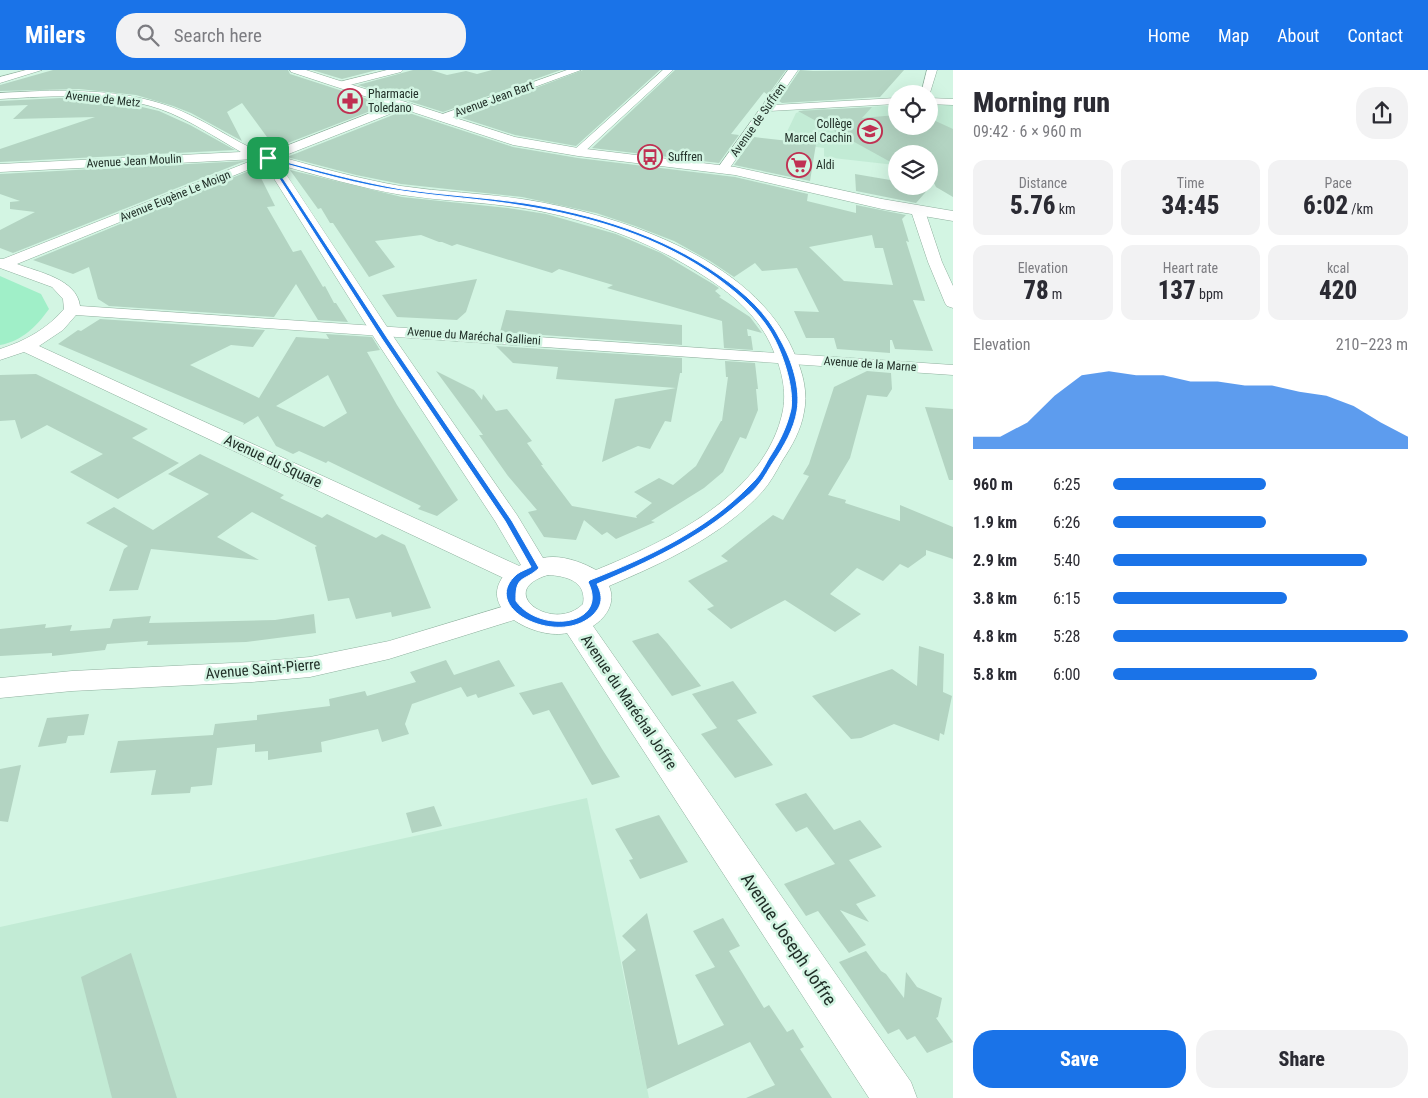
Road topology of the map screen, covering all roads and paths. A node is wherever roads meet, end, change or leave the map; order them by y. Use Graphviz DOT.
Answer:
graph roads {
  1 [pos="37,70"];
  2 [pos="294,70"];
  3 [pos="398,70"];
  4 [pos="576,70"];
  5 [pos="668,70"];
  6 [pos="793,70"];
  7 [pos="932,70"];
  8 [pos="0,80"];
  9 [pos="342,84"];
  10 [pos="928,85"];
  11 [pos="0,96"];
  12 [pos="888,101"];
  13 [pos="938,101"];
  14 [pos="953,102"];
  15 [pos="401,105"];
  16 [pos="767,108"];
  17 [pos="441,118"];
  18 [pos="578,152"];
  19 [pos="271,161"];
  20 [pos="0,168"];
  21 [pos="724,169"];
  22 [pos="918,211"];
  23 [pos="953,216"];
  24 [pos="2,263"];
  25 [pos="953,302"];
  26 [pos="72,310"];
  27 [pos="379,330"];
  28 [pos="27,346"];
  29 [pos="0,355"];
  30 [pos="788,359"];
  31 [pos="953,370"];
  32 [pos="528,572"];
  33 [pos="592,582"];
  34 [pos="518,610"];
  35 [pos="574,622"];
  36 [pos="0,688"];
  37 [pos="683,781"];
  38 [pos="895,1098"];
  1 -- 8 [label="street"];
  2 -- 9 [label="street"];
  3 -- 9 [label="street"];
  4 -- 17 [label="street, Avenue Jean Bart"];
  5 -- 18 [label="street"];
  6 -- 16 [label="street, Avenue de Suffren"];
  7 -- 10 [label="street"];
  9 -- 15 [label="street"];
  11 -- 19 [label="street, Avenue de Metz"];
  12 -- 16 [label="street"];
  13 -- 14 [label="street"];
  15 -- 17 [label="street"];
  15 -- 19 [label="street, Avenue Eugène Le Moign"];
  16 -- 21 [label="street, Avenue de Suffren"];
  17 -- 18 [label="street"];
  18 -- 21 [label="street"];
  19 -- 20 [label="street, Avenue Jean Moulin"];
  19 -- 24 [label="street, Avenue Eugène Le Moign"];
  19 -- 27 [label="street"];
  19 -- 30 [label="street"];
  21 -- 22 [label="street"];
  22 -- 23 [label="street"];
  22 -- 25 [label="street"];
  24 -- 26 [label="street"];
  26 -- 27 [label="street, Avenue du Maréchal Gallieni"];
  26 -- 28 [label="street"];
  27 -- 30 [label="street, Avenue du Maréchal Gallieni"];
  27 -- 32 [label="street"];
  28 -- 29 [label="street"];
  28 -- 32 [label="street, Avenue du Square"];
  30 -- 31 [label="street, Avenue de la Marne"];
  30 -- 33 [label="street"];
  32 -- 33 [label="street"];
  32 -- 34 [label="street"];
  33 -- 35 [label="street"];
  34 -- 35 [label="street"];
  34 -- 36 [label="street, Avenue Saint-Pierre"];
  35 -- 37 [label="street, Avenue du Maréchal Joffre"];
  37 -- 38 [label="street, Avenue Joseph Joffre"];
}
